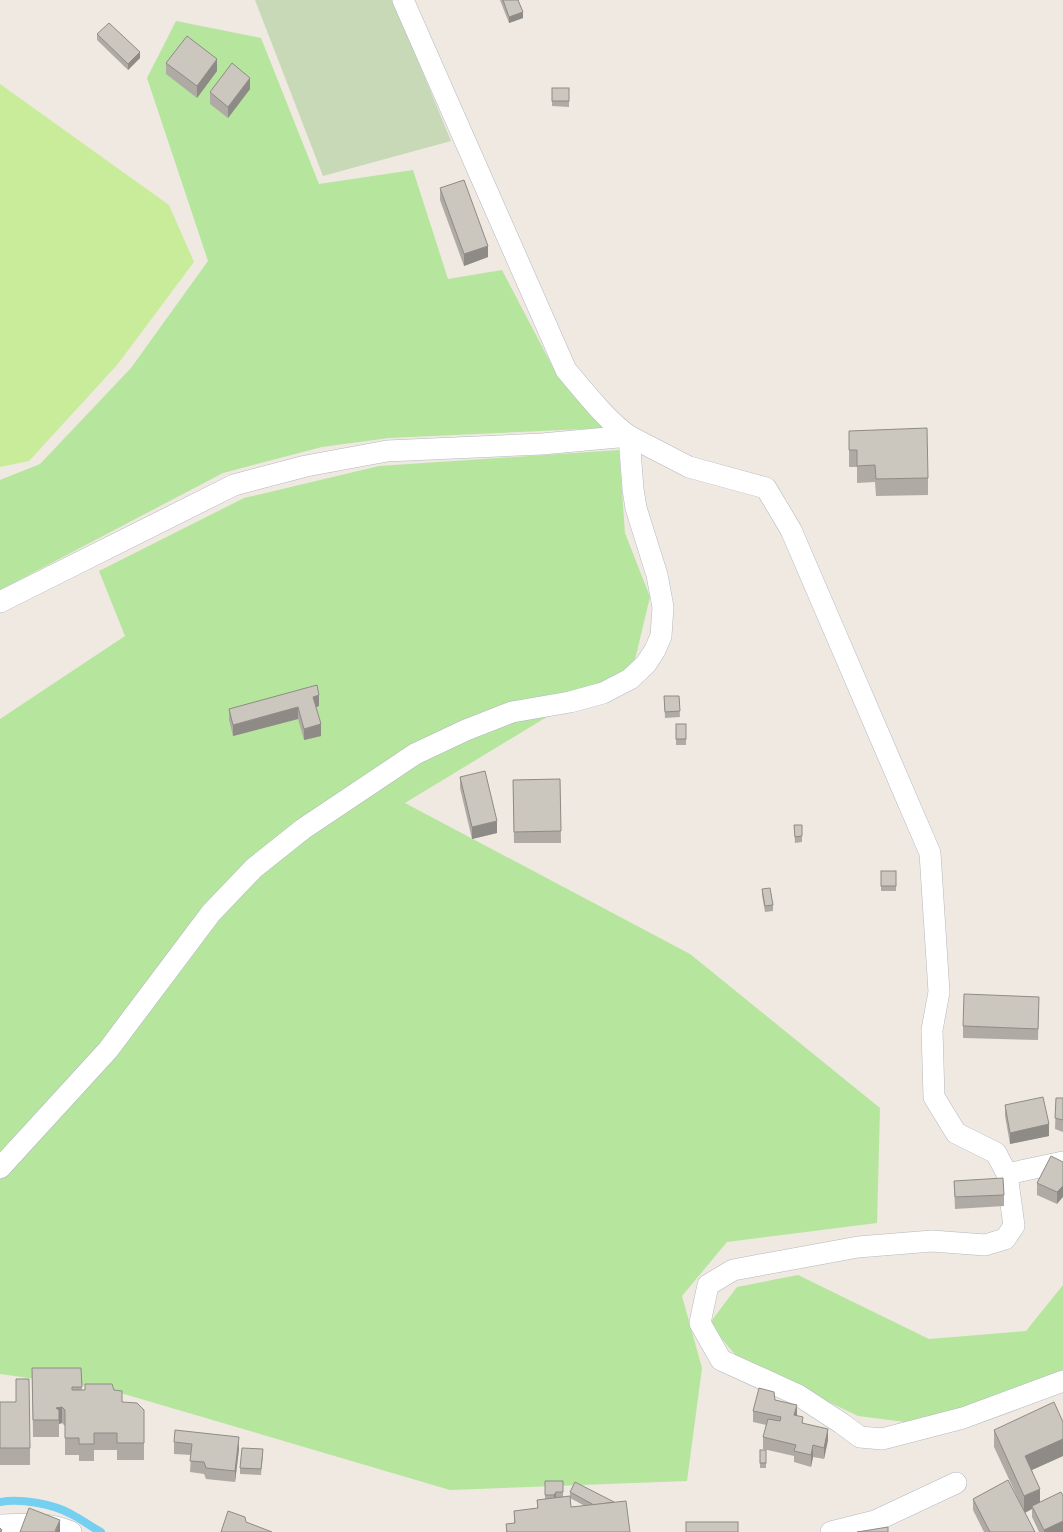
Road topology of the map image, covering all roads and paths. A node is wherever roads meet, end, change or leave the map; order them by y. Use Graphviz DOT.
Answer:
graph roads {
  1 [pos="403,0"];
  2 [pos="629,436"];
  3 [pos="0,602"];
  4 [pos="1063,1162"];
  5 [pos="0,1168"];
  6 [pos="1007,1174"];
  7 [pos="1063,1381"];
  8 [pos="956,1483"];
  9 [pos="0,1525"];
  10 [pos="71,1532"];
  11 [pos="831,1532"];
  1 -- 2 [label="street"];
  2 -- 3 [label="street"];
  2 -- 5 [label="street"];
  2 -- 6 [label="street"];
  4 -- 6 [label="street"];
  6 -- 7 [label="street"];
  8 -- 11 [label="street"];
  9 -- 10 [label="street"];
}
